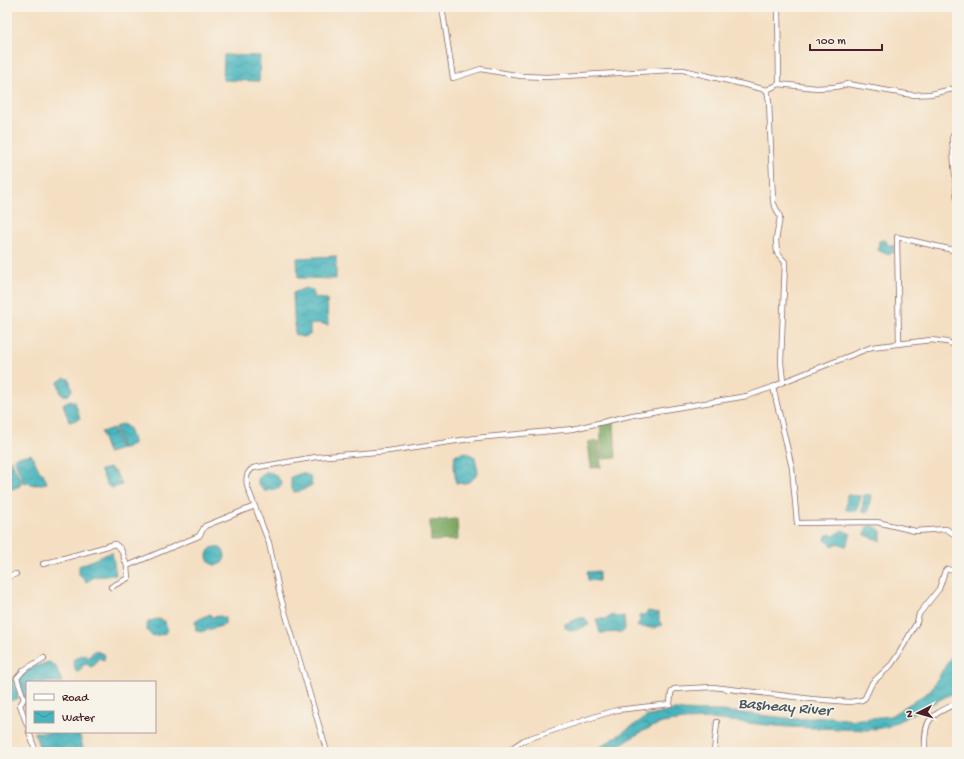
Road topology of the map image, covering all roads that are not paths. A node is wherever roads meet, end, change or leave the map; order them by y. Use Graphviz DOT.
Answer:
graph roads {
  1 [pos="442,7"];
  2 [pos="778,7"];
  3 [pos="779,84"];
  4 [pos="957,88"];
  5 [pos="767,90"];
  6 [pos="957,128"];
  7 [pos="957,201"];
  8 [pos="957,251"];
  9 [pos="899,343"];
  10 [pos="957,346"];
  11 [pos="783,382"];
  12 [pos="773,387"];
  13 [pos="255,506"];
  14 [pos="957,536"];
  15 [pos="43,564"];
  16 [pos="128,566"];
  17 [pos="957,572"];
  18 [pos="16,574"];
  19 [pos="7,577"];
  20 [pos="111,587"];
  21 [pos="44,658"];
  22 [pos="957,703"];
  23 [pos="26,722"];
  24 [pos="717,722"];
  25 [pos="29,733"];
  26 [pos="36,752"];
  27 [pos="327,752"];
  28 [pos="506,752"];
  29 [pos="714,752"];
  30 [pos="925,752"];
  1 -- 5 [label="street"];
  2 -- 3 [label="street"];
  3 -- 4 [label="street"];
  3 -- 5 [label="street"];
  5 -- 11 [label="street"];
  6 -- 7 [label="street"];
  8 -- 9 [label="street"];
  9 -- 10 [label="street"];
  9 -- 11 [label="street"];
  11 -- 12 [label="street"];
  12 -- 13 [label="street"];
  12 -- 14 [label="street"];
  13 -- 16 [label="street"];
  13 -- 27 [label="street"];
  15 -- 16 [label="street"];
  16 -- 20 [label="street"];
  17 -- 28 [label="street"];
  18 -- 19 [label="street"];
  21 -- 23 [label="street"];
  22 -- 30 [label="street"];
  24 -- 29 [label="street"];
  25 -- 26 [label="street"];
}
